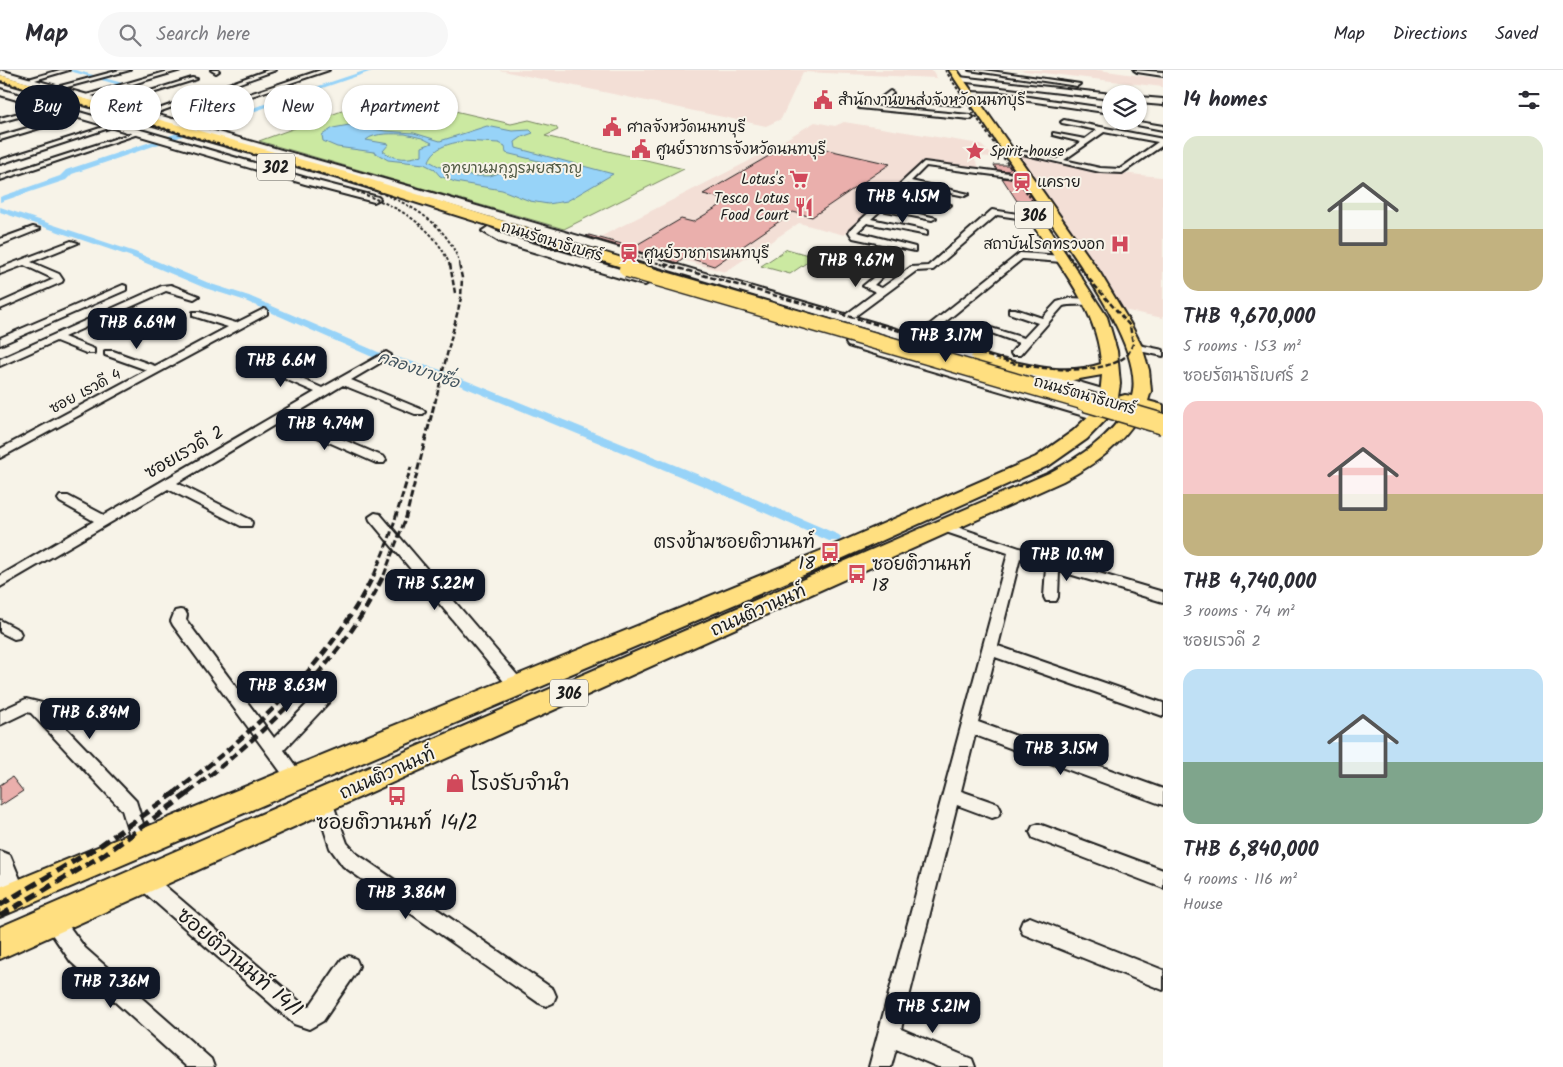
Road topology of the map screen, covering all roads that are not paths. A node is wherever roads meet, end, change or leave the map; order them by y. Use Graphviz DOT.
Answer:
graph roads {
  1 [pos="64,70"];
  2 [pos="127,70"];
  3 [pos="178,70"];
  4 [pos="273,70"];
  5 [pos="326,70"];
  6 [pos="940,70"];
  7 [pos="972,70"];
  8 [pos="1137,70"];
  9 [pos="956,74"];
  10 [pos="1163,74"];
  11 [pos="0,75"];
  12 [pos="108,75"];
  13 [pos="92,78"];
  14 [pos="194,79"];
  15 [pos="28,80"];
  16 [pos="1077,84"];
  17 [pos="46,85"];
  18 [pos="67,85"];
  19 [pos="232,85"];
  20 [pos="161,89"];
  21 [pos="1,91"];
  22 [pos="80,94"];
  23 [pos="254,94"];
  24 [pos="15,95"];
  25 [pos="1102,95"];
  26 [pos="86,96"];
  27 [pos="90,97"];
  28 [pos="1147,101"];
  29 [pos="161,102"];
  30 [pos="1163,102"];
  31 [pos="171,104"];
  32 [pos="966,106"];
  33 [pos="861,107"];
  34 [pos="1101,110"];
  35 [pos="15,116"];
  36 [pos="90,116"];
  37 [pos="1098,117"];
  38 [pos="0,120"];
  39 [pos="161,121"];
  40 [pos="1064,122"];
  41 [pos="1147,125"];
  42 [pos="1163,128"];
  43 [pos="27,130"];
  44 [pos="99,130"];
  45 [pos="133,130"];
  46 [pos="1102,130"];
  47 [pos="181,131"];
  48 [pos="140,132"];
  49 [pos="1055,134"];
  50 [pos="0,138"];
  51 [pos="1086,141"];
  52 [pos="1163,141"];
  53 [pos="1154,149"];
  54 [pos="1008,150"];
  55 [pos="1163,150"];
  56 [pos="1058,161"];
  57 [pos="0,162"];
  58 [pos="918,170"];
  59 [pos="944,175"];
  60 [pos="1010,175"];
  61 [pos="972,176"];
  62 [pos="0,178"];
  63 [pos="980,180"];
  64 [pos="906,182"];
  65 [pos="1018,190"];
  66 [pos="892,194"];
  67 [pos="965,194"];
  68 [pos="1028,204"];
  69 [pos="947,205"];
  70 [pos="879,207"];
  71 [pos="932,218"];
  72 [pos="1037,219"];
  73 [pos="865,220"];
  74 [pos="487,226"];
  75 [pos="36,229"];
  76 [pos="924,234"];
  77 [pos="1050,240"];
  78 [pos="1069,241"];
  79 [pos="0,242"];
  80 [pos="74,243"];
  81 [pos="912,249"];
  82 [pos="1062,259"];
  83 [pos="24,262"];
  84 [pos="630,267"];
  85 [pos="0,271"];
  86 [pos="879,276"];
  87 [pos="123,288"];
  88 [pos="884,292"];
  89 [pos="194,296"];
  90 [pos="1090,302"];
  91 [pos="0,306"];
  92 [pos="264,312"];
  93 [pos="1012,312"];
  94 [pos="196,314"];
  95 [pos="847,318"];
  96 [pos="1045,322"];
  97 [pos="237,327"];
  98 [pos="991,331"];
  99 [pos="57,338"];
  100 [pos="919,340"];
  101 [pos="0,342"];
  102 [pos="1026,342"];
  103 [pos="1134,347"];
  104 [pos="90,351"];
  105 [pos="109,353"];
  106 [pos="1016,353"];
  107 [pos="1163,353"];
  108 [pos="386,355"];
  109 [pos="979,357"];
  110 [pos="904,358"];
  111 [pos="248,359"];
  112 [pos="0,363"];
  113 [pos="1001,364"];
  114 [pos="1110,367"];
  115 [pos="156,370"];
  116 [pos="343,381"];
  117 [pos="323,392"];
  118 [pos="1119,409"];
  119 [pos="1163,411"];
  120 [pos="419,412"];
  121 [pos="281,417"];
  122 [pos="1163,417"];
  123 [pos="1163,423"];
  124 [pos="1163,434"];
  125 [pos="0,454"];
  126 [pos="380,460"];
  127 [pos="168,484"];
  128 [pos="64,499"];
  129 [pos="375,518"];
  130 [pos="105,521"];
  131 [pos="246,523"];
  132 [pos="945,527"];
  133 [pos="1014,550"];
  134 [pos="1053,564"];
  135 [pos="0,582"];
  136 [pos="1051,597"];
  137 [pos="1163,597"];
  138 [pos="180,616"];
  139 [pos="0,625"];
  140 [pos="14,634"];
  141 [pos="990,649"];
  142 [pos="517,686"];
  143 [pos="323,698"];
  144 [pos="1163,710"];
  145 [pos="0,718"];
  146 [pos="970,726"];
  147 [pos="274,749"];
  148 [pos="295,778"];
  149 [pos="952,795"];
  150 [pos="1163,797"];
  151 [pos="324,801"];
  152 [pos="992,810"];
  153 [pos="1039,832"];
  154 [pos="140,843"];
  155 [pos="0,864"];
  156 [pos="1163,879"];
  157 [pos="144,880"];
  158 [pos="6,899"];
  159 [pos="53,921"];
  160 [pos="1030,927"];
  161 [pos="0,943"];
  162 [pos="350,966"];
  163 [pos="1163,980"];
  164 [pos="546,996"];
  165 [pos="888,1035"];
  166 [pos="203,1067"];
  167 [pos="880,1067"];
  168 [pos="964,1067"];
  1 -- 15 [label="street"];
  2 -- 12 [label="street"];
  3 -- 26 [label="street"];
  4 -- 19 [label="street"];
  5 -- 23 [label="street"];
  6 -- 32 [label="main road, 306"];
  7 -- 16 [label="street"];
  8 -- 10 [label="street"];
  9 -- 25 [label="main road"];
  9 -- 32 [label="main road, 306"];
  11 -- 15 [label="main road, ถนนรัตนาธิเบศร์ / 302"];
  11 -- 47 [label="main road, ถนนรัตนาธิเบศร์ / 302"];
  11 -- 47 [label="main road"];
  12 -- 13 [label="street"];
  13 -- 18 [label="street"];
  14 -- 20 [label="street"];
  15 -- 17 [label="main road, ถนนรัตนาธิเบศร์ / 302"];
  21 -- 24 [label="main road, ถนนรัตนาธิเบศร์ / 302"];
  21 -- 36 [label="main road"];
  21 -- 47 [label="main road, ถนนรัตนาธิเบศร์ / 302"];
  22 -- 26 [label="main road, ถนนรัตนาธิเบศร์ / 302"];
  26 -- 27 [label="main road, ถนนรัตนาธิเบศร์ / 302"];
  28 -- 30 [label="main road"];
  29 -- 31 [label="street"];
  32 -- 32 [label="street"];
  32 -- 33 [label="street"];
  32 -- 34 [label="street"];
  32 -- 54 [label="main road, 306"];
  32 -- 60 [label="main road, 306"];
  34 -- 37 [label="street"];
  35 -- 38 [label="street"];
  39 -- 47 [label="main road, ถนนรัตนาธิเบศร์ / 302"];
  40 -- 46 [label="street"];
  41 -- 42 [label="street"];
  43 -- 50 [label="street"];
  44 -- 57 [label="street"];
  45 -- 48 [label="main road, ถนนรัตนาธิเบศร์ / 302"];
  46 -- 51 [label="street"];
  46 -- 52 [label="street"];
  47 -- 48 [label="main road, ถนนรัตนาธิเบศร์ / 302"];
  47 -- 74 [label="main road, ถนนรัตนาธิเบศร์ / 302"];
  47 -- 74 [label="main road, ถนนรัตนาธิเบศร์ / 302"];
  47 -- 95 [label="main road, ถนนรัตนาธิเบศร์ / 302"];
  48 -- 62 [label="street"];
  49 -- 51 [label="street"];
  51 -- 56 [label="street"];
  52 -- 53 [label="street"];
  53 -- 55 [label="street"];
  53 -- 56 [label="street"];
  54 -- 56 [label="street"];
  54 -- 78 [label="main road, 306"];
  58 -- 59 [label="street"];
  58 -- 61 [label="street"];
  58 -- 64 [label="street"];
  60 -- 61 [label="street"];
  60 -- 65 [label="main road, 306"];
  61 -- 63 [label="street"];
  64 -- 66 [label="street"];
  64 -- 67 [label="street"];
  66 -- 69 [label="street"];
  66 -- 70 [label="street"];
  68 -- 72 [label="main road, 306"];
  70 -- 71 [label="street"];
  70 -- 73 [label="street"];
  72 -- 77 [label="main road, 306"];
  72 -- 88 [label="street"];
  73 -- 76 [label="street"];
  73 -- 81 [label="street"];
  74 -- 84 [label="main road, ถนนรัตนาธิเบศร์"];
  74 -- 110 [label="main road, ถนนรัตนาธิเบศร์ / 302"];
  75 -- 79 [label="street"];
  77 -- 78 [label="main road"];
  77 -- 82 [label="main road, 306"];
  78 -- 103 [label="main road, 306"];
  80 -- 83 [label="street"];
  82 -- 90 [label="main road, 306"];
  82 -- 100 [label="street"];
  83 -- 85 [label="street"];
  83 -- 91 [label="street"];
  84 -- 122 [label="main road, ถนนรัตนาธิเบศร์"];
  84 -- 123 [label="main road, ถนนรัตนาธิเบศร์, bridge"];
  86 -- 88 [label="street"];
  87 -- 101 [label="street"];
  88 -- 95 [label="street"];
  89 -- 99 [label="street"];
  90 -- 96 [label="street"];
  90 -- 114 [label="main road, 306"];
  92 -- 97 [label="street, ซอย เรวดี 4"];
  93 -- 96 [label="street"];
  94 -- 97 [label="street"];
  95 -- 100 [label="main road, ถนนรัตนาธิเบศร์ / 302"];
  96 -- 102 [label="street"];
  97 -- 115 [label="street, ซอย เรวดี 4"];
  98 -- 102 [label="street"];
  99 -- 104 [label="street"];
  99 -- 112 [label="street"];
  100 -- 109 [label="main road, ถนนรัตนาธิเบศร์ / 302"];
  100 -- 110 [label="main road"];
  102 -- 106 [label="street"];
  103 -- 107 [label="street"];
  103 -- 118 [label="main road, 306"];
  105 -- 115 [label="street"];
  108 -- 116 [label="street, ซอยเรวดี 2"];
  109 -- 113 [label="main road, ถนนรัตนาธิเบศร์ / 302"];
  109 -- 118 [label="main road"];
  110 -- 118 [label="main road, ถนนรัตนาธิเบศร์ / 302"];
  111 -- 117 [label="street"];
  113 -- 114 [label="main road"];
  113 -- 118 [label="main road, ถนนรัตนาธิเบศร์ / 302"];
  114 -- 118 [label="main road, 306"];
  115 -- 125 [label="street, ซอย เรวดี 4"];
  116 -- 117 [label="street, ซอยเรวดี 2"];
  116 -- 120 [label="street"];
  117 -- 121 [label="street, ซอยเรวดี 2"];
  118 -- 119 [label="main road, 302"];
  118 -- 123 [label="main road"];
  118 -- 124 [label="main road, 302"];
  118 -- 132 [label="main road, ถนนติวานนท์ / 306"];
  118 -- 142 [label="main road, ถนนติวานนท์ / 306"];
  121 -- 126 [label="street"];
  121 -- 127 [label="street, ซอยเรวดี 2"];
  127 -- 130 [label="street, ซอยเรวดี 2"];
  127 -- 131 [label="street"];
  128 -- 130 [label="street"];
  129 -- 142 [label="street"];
  130 -- 135 [label="street, ซอยเรวดี 2"];
  132 -- 133 [label="street"];
  132 -- 151 [label="main road, ถนนติวานนท์ / 306"];
  133 -- 134 [label="street"];
  133 -- 141 [label="street"];
  134 -- 136 [label="street"];
  134 -- 137 [label="street"];
  138 -- 147 [label="street"];
  139 -- 140 [label="street"];
  141 -- 144 [label="street"];
  141 -- 146 [label="street"];
  142 -- 148 [label="main road, ถนนติวานนท์ / 306"];
  143 -- 147 [label="street"];
  145 -- 154 [label="street"];
  146 -- 149 [label="street"];
  146 -- 150 [label="street"];
  147 -- 148 [label="street"];
  148 -- 154 [label="main road, ถนนติวานนท์ / 306"];
  149 -- 152 [label="street"];
  149 -- 165 [label="street"];
  151 -- 157 [label="main road, ถนนติวานนท์ / 306"];
  151 -- 164 [label="street"];
  153 -- 156 [label="street"];
  154 -- 158 [label="main road, ถนนติวานนท์ / 306"];
  155 -- 158 [label="main road"];
  157 -- 159 [label="main road, ถนนติวานนท์ / 306"];
  157 -- 162 [label="street, ซอยติวานนท์ 14/1"];
  159 -- 161 [label="main road, ถนนติวานนท์ / 306"];
  159 -- 166 [label="street"];
  160 -- 163 [label="street"];
  165 -- 167 [label="street"];
  165 -- 168 [label="street"];
}
